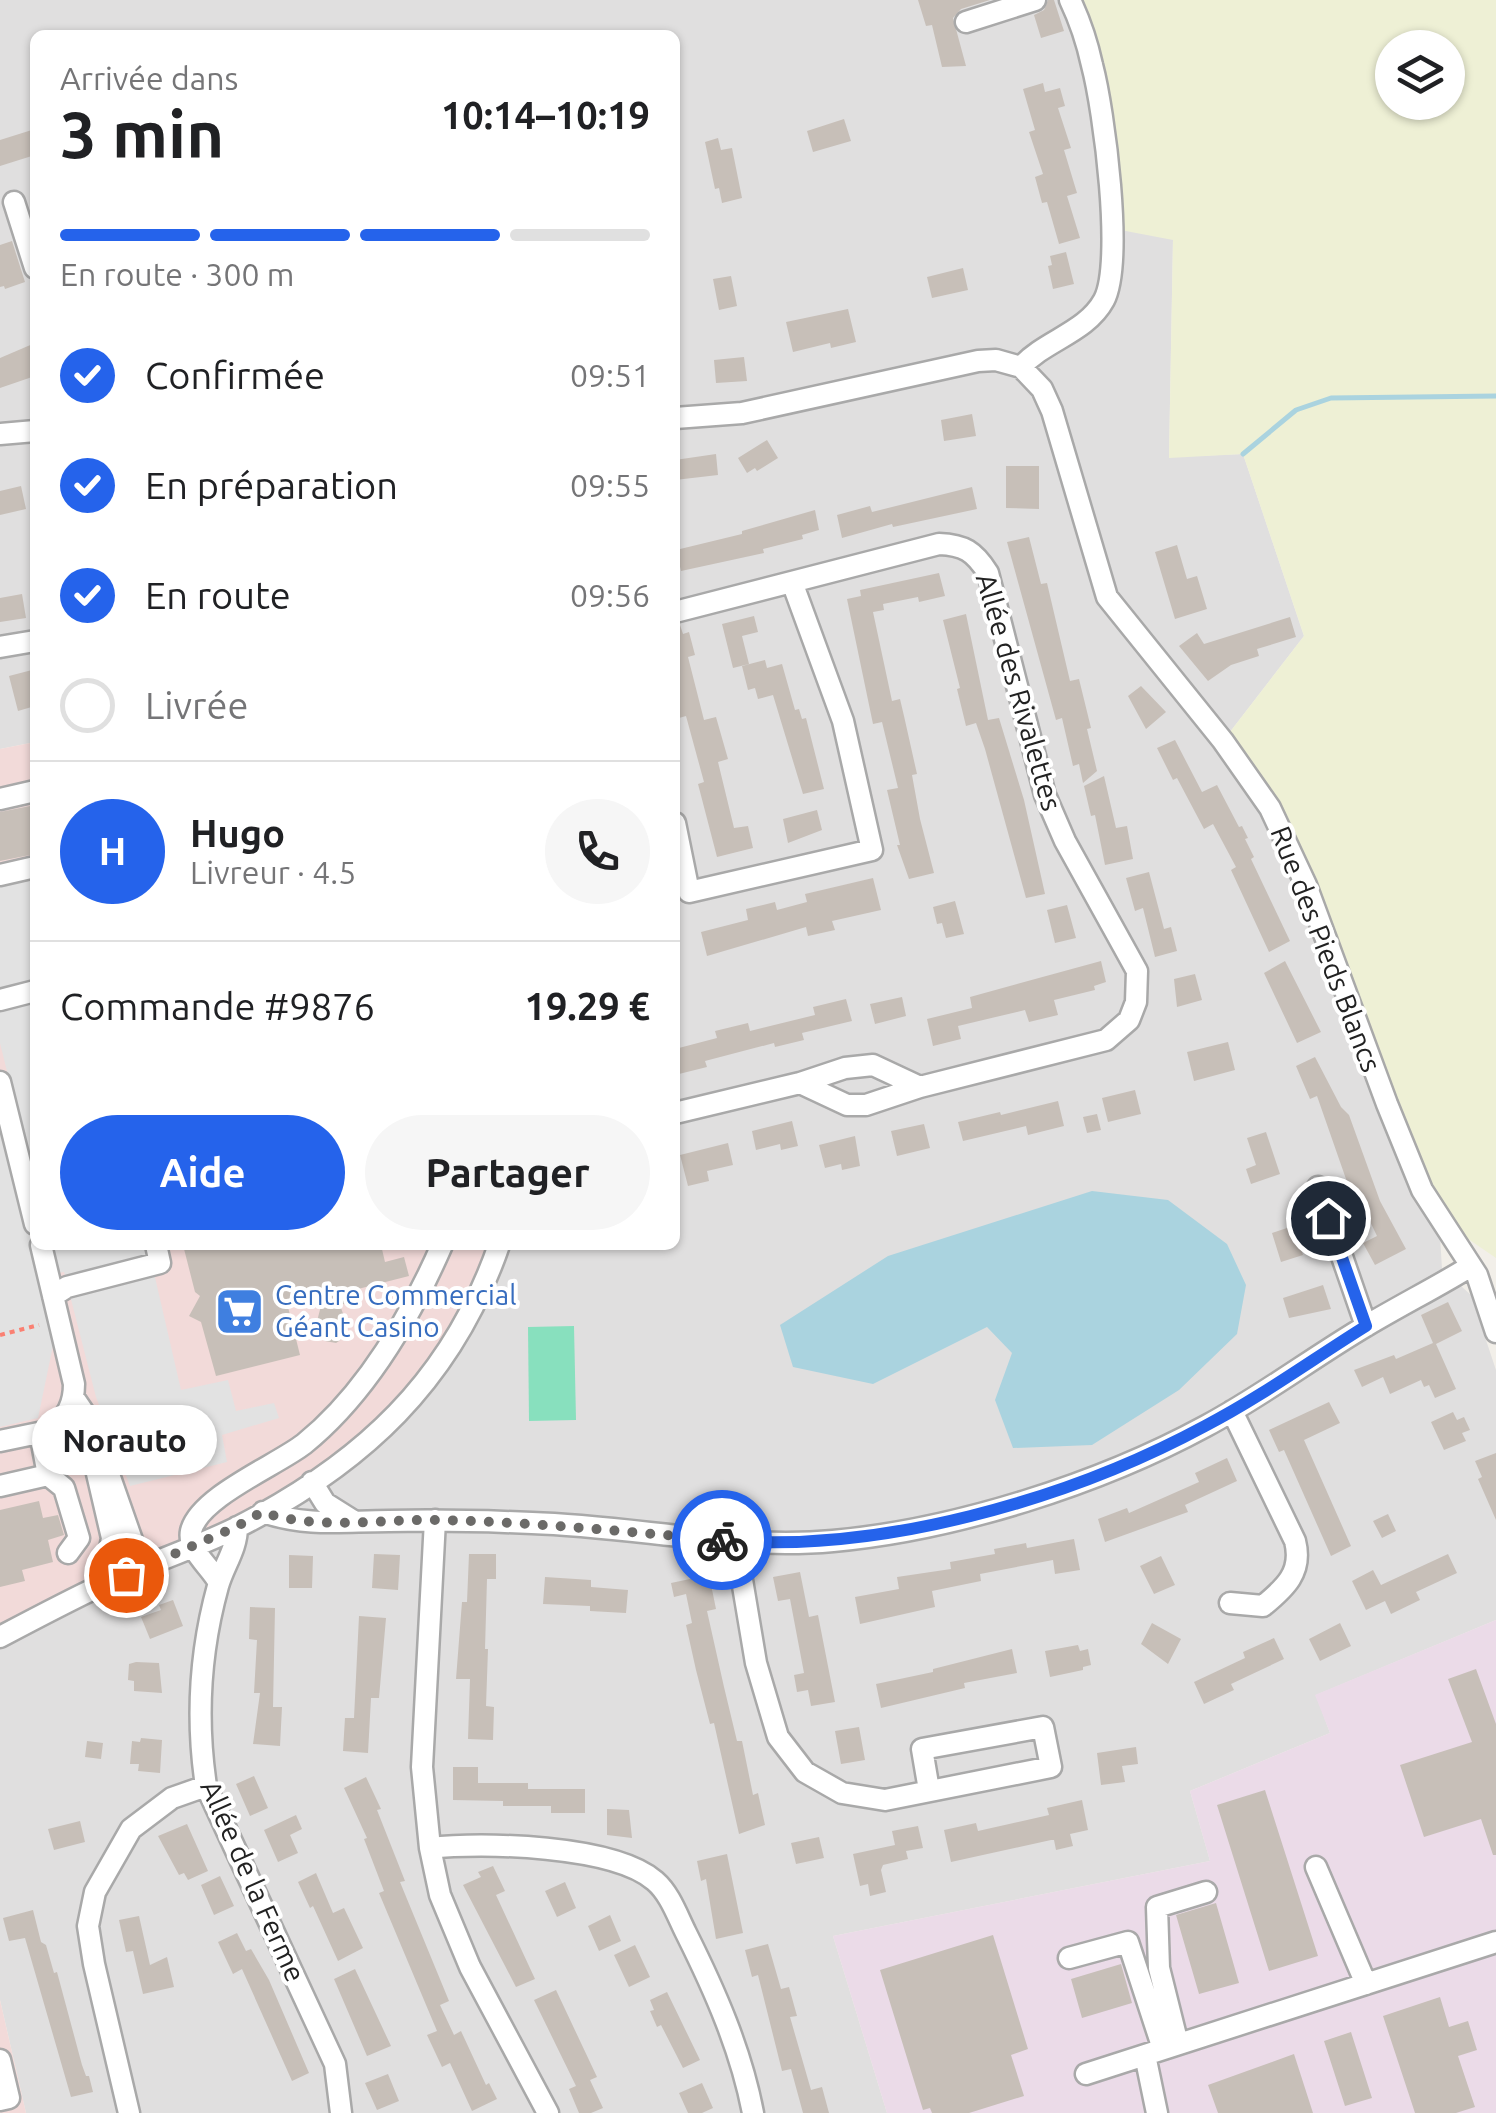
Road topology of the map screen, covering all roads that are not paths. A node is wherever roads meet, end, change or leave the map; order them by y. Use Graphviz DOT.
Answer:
graph roads {
  1 [pos="1035,0"];
  2 [pos="1070,0"];
  3 [pos="966,22"];
  4 [pos="14,202"];
  5 [pos="30,252"];
  6 [pos="1022,367"];
  7 [pos="680,418"];
  8 [pos="30,432"];
  9 [pos="0,434"];
  10 [pos="792,582"];
  11 [pos="680,611"];
  12 [pos="30,642"];
  13 [pos="0,648"];
  14 [pos="30,793"];
  15 [pos="0,800"];
  16 [pos="680,850"];
  17 [pos="30,868"];
  18 [pos="0,875"];
  19 [pos="30,992"];
  20 [pos="0,1000"];
  21 [pos="0,1082"];
  22 [pos="800,1083"];
  23 [pos="920,1087"];
  24 [pos="680,1112"];
  25 [pos="1318,1187"];
  26 [pos="30,1204"];
  27 [pos="41,1250"];
  28 [pos="157,1250"];
  29 [pos="440,1250"];
  30 [pos="498,1250"];
  31 [pos="1471,1266"];
  32 [pos="53,1296"];
  33 [pos="1366,1326"];
  34 [pos="1496,1332"];
  35 [pos="74,1398"];
  36 [pos="1232,1411"];
  37 [pos="47,1431"];
  38 [pos="0,1441"];
  39 [pos="48,1474"];
  40 [pos="312,1482"];
  41 [pos="0,1486"];
  42 [pos="262,1512"];
  43 [pos="435,1520"];
  44 [pos="354,1521"];
  45 [pos="236,1527"];
  46 [pos="744,1542"];
  47 [pos="192,1547"];
  48 [pos="68,1553"];
  49 [pos="148,1566"];
  50 [pos="219,1583"];
  51 [pos="104,1584"];
  52 [pos="1230,1603"];
  53 [pos="0,1636"];
  54 [pos="206,1786"];
  55 [pos="929,1790"];
  56 [pos="430,1848"];
  57 [pos="1316,1867"];
  58 [pos="1206,1892"];
  59 [pos="1496,1942"];
  60 [pos="1069,1958"];
  61 [pos="1366,1984"];
  62 [pos="1162,2050"];
  63 [pos="0,2060"];
  64 [pos="1086,2074"];
  65 [pos="0,2100"];
  66 [pos="129,2113"];
  67 [pos="341,2113"];
  68 [pos="548,2113"];
  69 [pos="754,2113"];
  70 [pos="1157,2113"];
  1 -- 3 [label="street"];
  2 -- 6 [label="street"];
  4 -- 5 [label="street"];
  6 -- 7 [label="street"];
  6 -- 31 [label="street, Rue des Pieds Blancs"];
  8 -- 9 [label="street"];
  10 -- 11 [label="street, Allée des Rivalettes"];
  10 -- 16 [label="street"];
  10 -- 23 [label="street, Allée des Rivalettes"];
  12 -- 13 [label="street"];
  14 -- 15 [label="street"];
  17 -- 18 [label="street"];
  19 -- 20 [label="street"];
  21 -- 26 [label="street"];
  22 -- 23 [label="street"];
  22 -- 23 [label="street, Allée des Rivalettes"];
  22 -- 24 [label="street"];
  25 -- 33 [label="street"];
  27 -- 32 [label="street"];
  28 -- 32 [label="street"];
  29 -- 47 [label="street"];
  30 -- 40 [label="street"];
  31 -- 33 [label="street"];
  31 -- 34 [label="street, Rue des Pieds Blancs"];
  32 -- 35 [label="street"];
  33 -- 36 [label="street"];
  35 -- 37 [label="street"];
  35 -- 49 [label="street"];
  36 -- 46 [label="street"];
  36 -- 52 [label="street"];
  37 -- 38 [label="street"];
  37 -- 39 [label="street"];
  37 -- 51 [label="street"];
  39 -- 41 [label="street"];
  39 -- 48 [label="street"];
  40 -- 42 [label="street"];
  40 -- 44 [label="street"];
  42 -- 44 [label="street"];
  42 -- 45 [label="street"];
  43 -- 44 [label="street"];
  43 -- 46 [label="street"];
  43 -- 56 [label="street"];
  45 -- 47 [label="street"];
  45 -- 50 [label="street, Allée de la Ferme"];
  46 -- 55 [label="street"];
  47 -- 49 [label="street"];
  47 -- 50 [label="street"];
  49 -- 51 [label="street"];
  50 -- 54 [label="street, Allée de la Ferme"];
  51 -- 53 [label="street"];
  54 -- 66 [label="street"];
  54 -- 67 [label="street, Allée de la Ferme"];
  55 -- 55 [label="street"];
  56 -- 68 [label="street"];
  56 -- 69 [label="street"];
  57 -- 61 [label="street"];
  58 -- 62 [label="street"];
  59 -- 61 [label="street"];
  60 -- 62 [label="street"];
  61 -- 62 [label="street"];
  62 -- 64 [label="street"];
  62 -- 70 [label="street"];
  63 -- 65 [label="street"];
}
